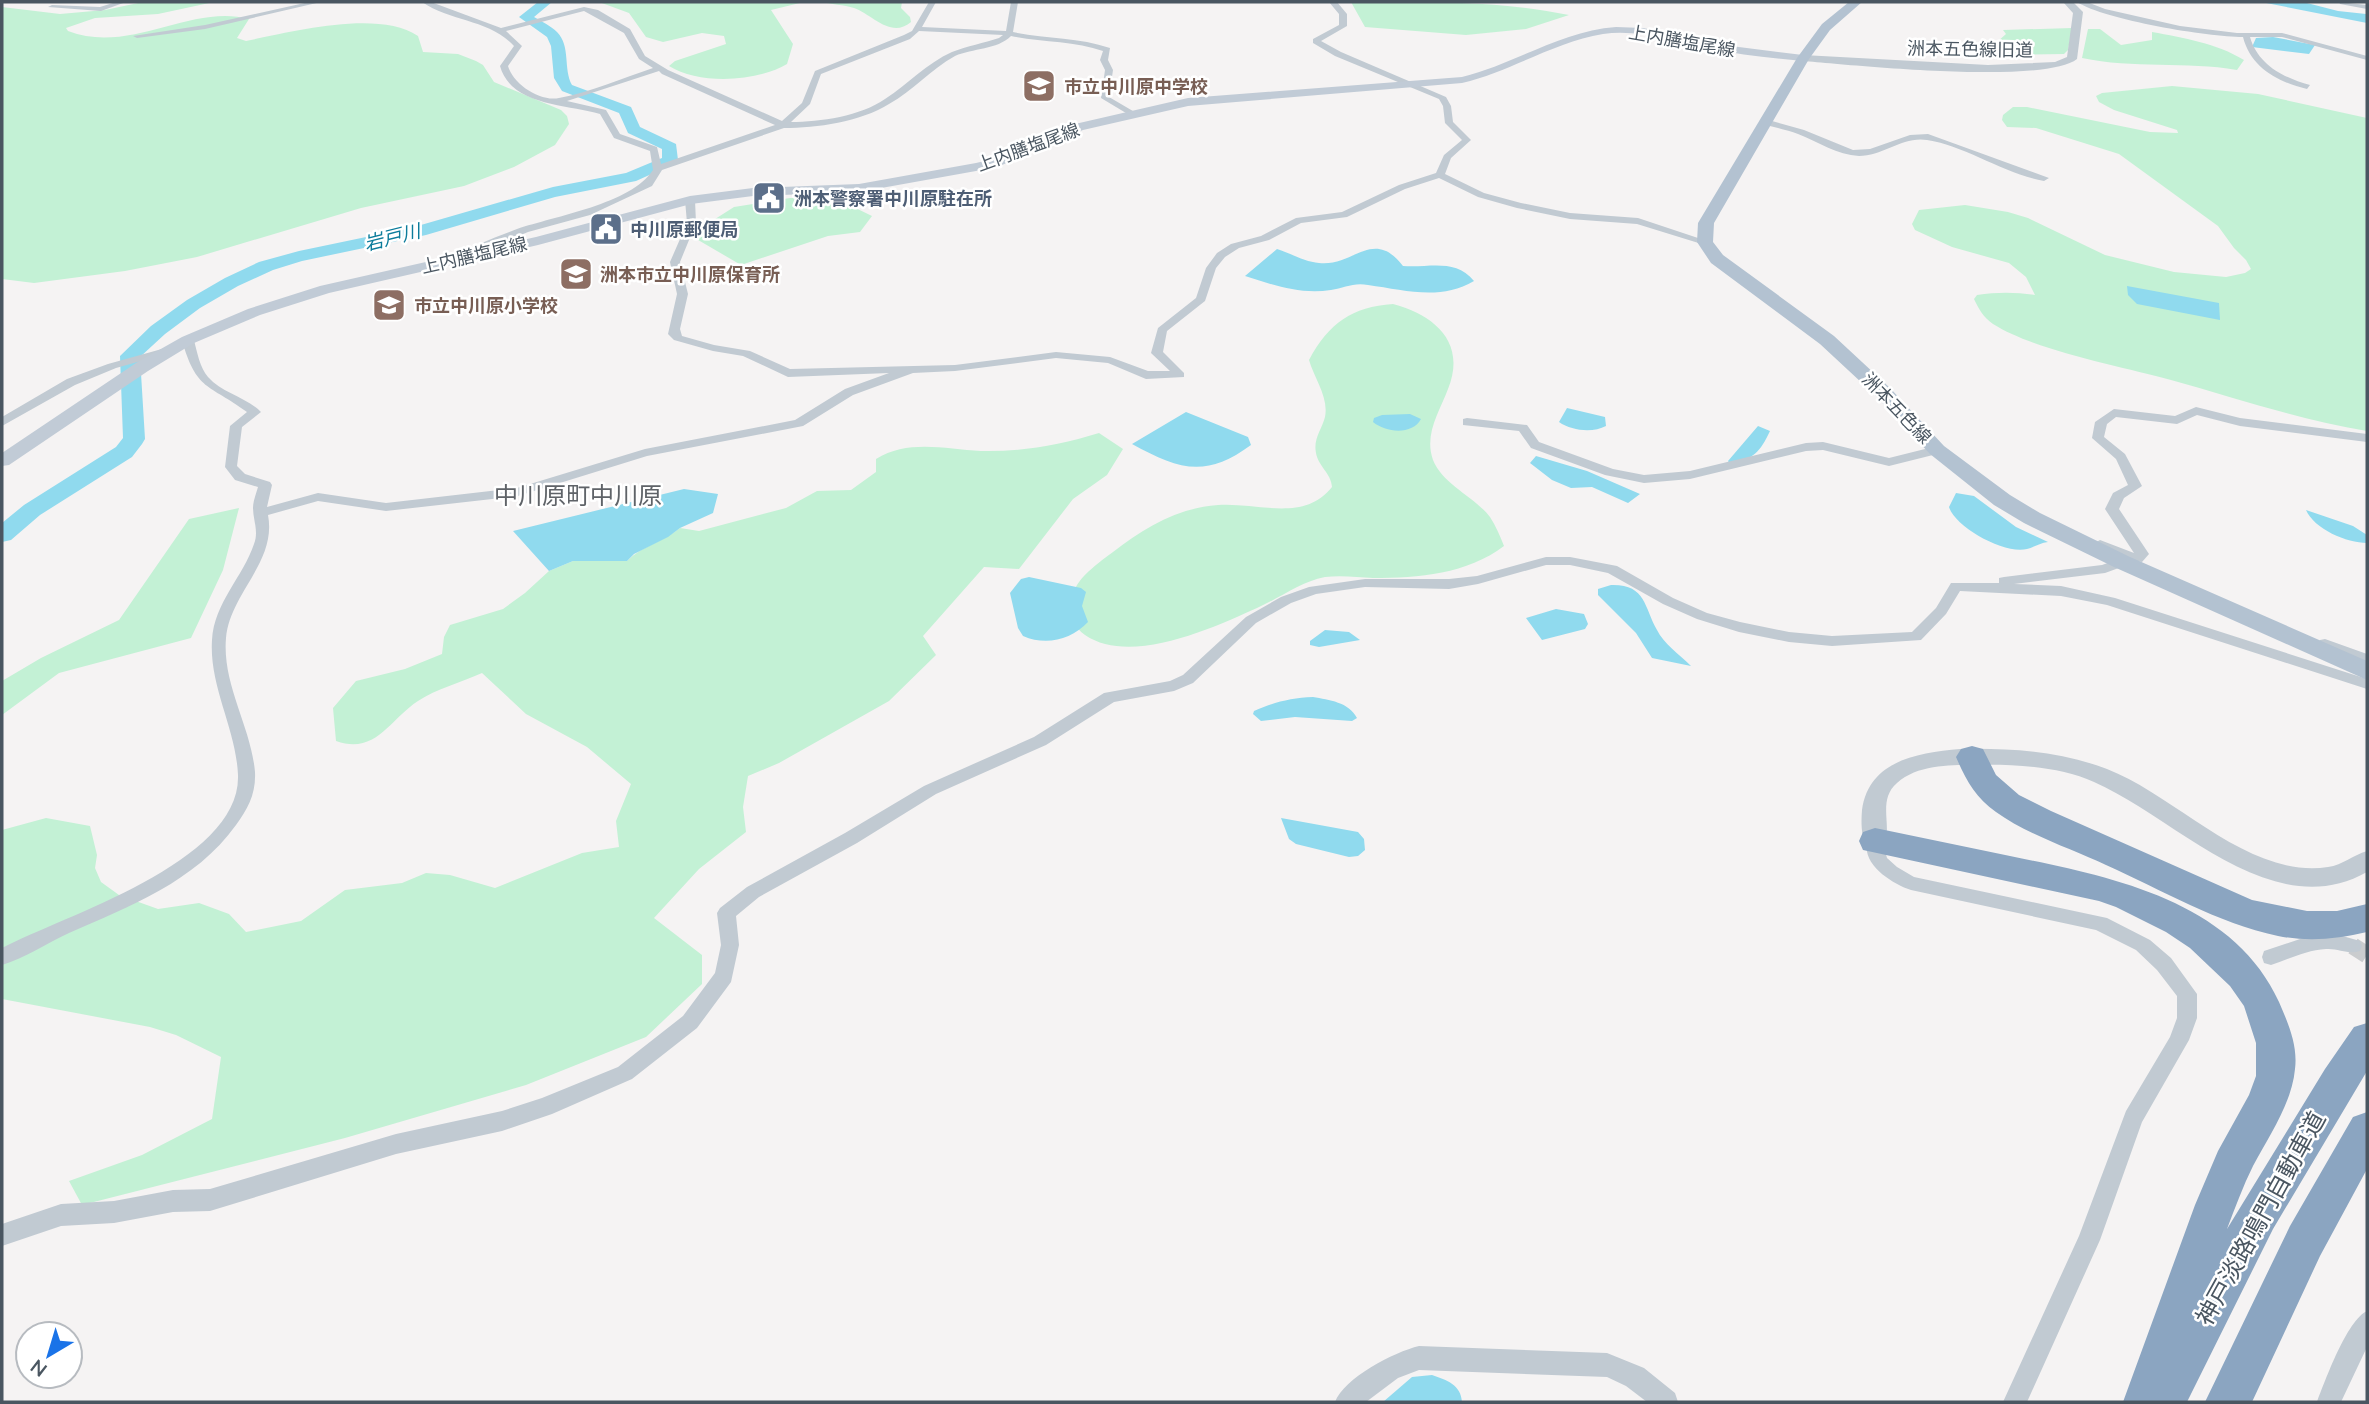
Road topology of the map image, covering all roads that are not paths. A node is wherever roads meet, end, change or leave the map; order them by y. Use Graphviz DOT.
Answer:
graph roads {
  1 [pos="122,2"];
  2 [pos="317,2"];
  3 [pos="426,2"];
  4 [pos="1015,2"];
  5 [pos="1333,2"];
  6 [pos="1856,2"];
  7 [pos="2068,2"];
  8 [pos="2081,2"];
  9 [pos="2343,2"];
  10 [pos="935,4"];
  11 [pos="584,5"];
  12 [pos="52,7"];
  13 [pos="2367,7"];
  14 [pos="928,12"];
  15 [pos="916,29"];
  16 [pos="500,30"];
  17 [pos="1009,33"];
  18 [pos="137,36"];
  19 [pos="2246,36"];
  20 [pos="1803,58"];
  21 [pos="2367,58"];
  22 [pos="661,68"];
  23 [pos="1414,85"];
  24 [pos="2307,87"];
  25 [pos="556,102"];
  26 [pos="1134,114"];
  27 [pos="1765,122"];
  28 [pos="783,125"];
  29 [pos="658,168"];
  30 [pos="1440,175"];
  31 [pos="2044,178"];
  32 [pos="690,200"];
  33 [pos="1705,242"];
  34 [pos="451,261"];
  35 [pos="188,340"];
  36 [pos="140,363"];
  37 [pos="915,368"];
  38 [pos="2,422"];
  39 [pos="1467,422"];
  40 [pos="2367,438"];
  41 [pos="1937,450"];
  42 [pos="2,461"];
  43 [pos="261,513"];
  44 [pos="2074,539"];
  45 [pos="2122,562"];
  46 [pos="1956,586"];
  47 [pos="2257,622"];
  48 [pos="2367,659"];
  49 [pos="2367,671"];
  50 [pos="2367,684"];
  51 [pos="1972,757"];
  52 [pos="1875,841"];
  53 [pos="2367,860"];
  54 [pos="2360,932"];
  55 [pos="2,957"];
  56 [pos="2271,957"];
  57 [pos="2367,1039"];
  58 [pos="2367,1130"];
  59 [pos="2367,1161"];
  60 [pos="2,1235"];
  61 [pos="2367,1324"];
  62 [pos="2230,1397"];
  63 [pos="1348,1402"];
  64 [pos="1666,1402"];
  65 [pos="2015,1402"];
  66 [pos="2146,1402"];
  67 [pos="2163,1402"];
  68 [pos="2329,1402"];
  1 -- 12 [label="street"];
  2 -- 18 [label="street"];
  3 -- 16 [label="street"];
  4 -- 17 [label="street"];
  5 -- 23 [label="street"];
  6 -- 20 [label="main road"];
  7 -- 20 [label="street, 洲本五色線旧道"];
  8 -- 19 [label="street"];
  9 -- 13 [label="street"];
  10 -- 14 [label="street"];
  11 -- 16 [label="street"];
  11 -- 22 [label="street"];
  14 -- 15 [label="street"];
  15 -- 17 [label="street"];
  15 -- 28 [label="street"];
  16 -- 25 [label="street"];
  17 -- 26 [label="street"];
  17 -- 28 [label="street"];
  19 -- 21 [label="street"];
  19 -- 24 [label="street"];
  20 -- 23 [label="main road, 上内膳塩尾線"];
  20 -- 27 [label="main road"];
  22 -- 25 [label="street"];
  22 -- 28 [label="street"];
  23 -- 26 [label="main road, 上内膳塩尾線"];
  23 -- 30 [label="street"];
  25 -- 29 [label="street"];
  26 -- 32 [label="main road, 上内膳塩尾線"];
  27 -- 31 [label="street"];
  27 -- 33 [label="main road"];
  28 -- 29 [label="street"];
  29 -- 34 [label="street"];
  30 -- 33 [label="street"];
  30 -- 37 [label="street"];
  32 -- 34 [label="main road, 上内膳塩尾線"];
  32 -- 37 [label="street"];
  33 -- 41 [label="main road, 洲本五色線"];
  34 -- 35 [label="main road, 上内膳塩尾線"];
  35 -- 36 [label="main road, 上内膳塩尾線"];
  35 -- 43 [label="street"];
  36 -- 38 [label="street"];
  36 -- 42 [label="main road, 上内膳塩尾線"];
  37 -- 43 [label="street"];
  39 -- 41 [label="street"];
  40 -- 44 [label="street"];
  41 -- 44 [label="main road, 洲本五色線"];
  43 -- 55 [label="street"];
  44 -- 45 [label="main road, 洲本五色線"];
  45 -- 46 [label="street"];
  45 -- 47 [label="main road, 洲本五色線"];
  46 -- 50 [label="street"];
  46 -- 60 [label="street"];
  47 -- 48 [label="street"];
  47 -- 49 [label="main road, 洲本五色線"];
  51 -- 52 [label="street"];
  51 -- 53 [label="street"];
  51 -- 54 [label="highway"];
  52 -- 65 [label="street"];
  52 -- 66 [label="highway"];
  54 -- 56 [label="street"];
  57 -- 67 [label="highway, 神戸淡路鳴門自動車道"];
  58 -- 62 [label="highway"];
  59 -- 62 [label="highway"];
  61 -- 68 [label="street"];
  63 -- 64 [label="street"];
}
